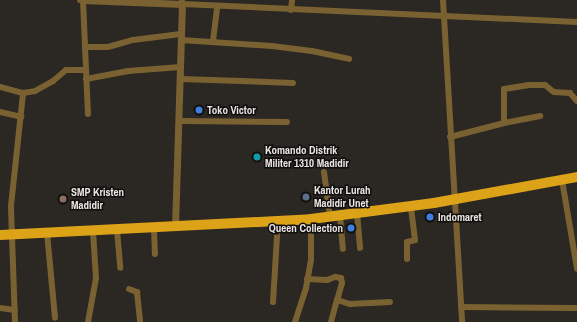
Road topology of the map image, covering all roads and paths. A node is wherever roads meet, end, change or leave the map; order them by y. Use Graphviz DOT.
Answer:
graph roads {
  1 [pos="80,0"];
  2 [pos="83,0"];
  3 [pos="292,0"];
  4 [pos="443,0"];
  5 [pos="182,2"];
  6 [pos="217,6"];
  7 [pos="291,10"];
  8 [pos="444,17"];
  9 [pos="577,22"];
  10 [pos="181,37"];
  11 [pos="213,41"];
  12 [pos="85,47"];
  13 [pos="348,59"];
  14 [pos="181,67"];
  15 [pos="85,70"];
  16 [pos="181,78"];
  17 [pos="86,79"];
  18 [pos="293,83"];
  19 [pos="0,87"];
  20 [pos="24,93"];
  21 [pos="577,101"];
  22 [pos="0,112"];
  23 [pos="88,114"];
  24 [pos="540,116"];
  25 [pos="21,117"];
  26 [pos="180,121"];
  27 [pos="288,122"];
  28 [pos="504,123"];
  29 [pos="450,137"];
  30 [pos="324,172"];
  31 [pos="577,177"];
  32 [pos="562,180"];
  33 [pos="454,199"];
  34 [pos="411,205"];
  35 [pos="357,213"];
  36 [pos="335,216"];
  37 [pos="311,219"];
  38 [pos="278,221"];
  39 [pos="154,228"];
  40 [pos="175,228"];
  41 [pos="117,230"];
  42 [pos="93,231"];
  43 [pos="46,233"];
  44 [pos="12,234"];
  45 [pos="0,235"];
  46 [pos="360,248"];
  47 [pos="343,249"];
  48 [pos="155,254"];
  49 [pos="407,259"];
  50 [pos="120,268"];
  51 [pos="577,269"];
  52 [pos="307,280"];
  53 [pos="129,289"];
  54 [pos="337,300"];
  55 [pos="273,302"];
  56 [pos="390,302"];
  57 [pos="461,307"];
  58 [pos="0,308"];
  59 [pos="577,308"];
  60 [pos="15,310"];
  61 [pos="55,318"];
  62 [pos="15,322"];
  63 [pos="88,322"];
  64 [pos="140,322"];
  65 [pos="295,322"];
  66 [pos="331,322"];
  67 [pos="462,322"];
  1 -- 2 [label="street"];
  2 -- 5 [label="street"];
  2 -- 12 [label="street"];
  3 -- 7 [label="street"];
  4 -- 8 [label="street"];
  5 -- 6 [label="street"];
  5 -- 10 [label="street"];
  6 -- 7 [label="street"];
  6 -- 11 [label="street"];
  7 -- 8 [label="street"];
  8 -- 9 [label="street"];
  8 -- 29 [label="street"];
  10 -- 11 [label="street"];
  10 -- 12 [label="street"];
  10 -- 14 [label="street"];
  11 -- 13 [label="street"];
  12 -- 15 [label="street"];
  14 -- 16 [label="street"];
  14 -- 17 [label="street"];
  15 -- 17 [label="street"];
  15 -- 20 [label="street"];
  16 -- 18 [label="street"];
  16 -- 26 [label="street"];
  17 -- 23 [label="street"];
  19 -- 20 [label="street"];
  20 -- 25 [label="street"];
  21 -- 28 [label="street"];
  22 -- 25 [label="street"];
  24 -- 28 [label="street"];
  25 -- 44 [label="street"];
  26 -- 27 [label="street"];
  26 -- 40 [label="street"];
  28 -- 29 [label="street"];
  29 -- 33 [label="street"];
  30 -- 36 [label="street"];
  31 -- 32 [label="highway"];
  32 -- 33 [label="highway"];
  32 -- 51 [label="street"];
  33 -- 34 [label="highway"];
  33 -- 57 [label="street"];
  34 -- 35 [label="highway"];
  34 -- 49 [label="street"];
  35 -- 36 [label="highway"];
  35 -- 46 [label="street"];
  36 -- 37 [label="highway"];
  36 -- 47 [label="street"];
  37 -- 38 [label="highway"];
  37 -- 52 [label="street"];
  38 -- 40 [label="highway"];
  38 -- 55 [label="street"];
  39 -- 40 [label="highway"];
  39 -- 41 [label="highway"];
  39 -- 48 [label="street"];
  41 -- 42 [label="highway"];
  41 -- 50 [label="street"];
  42 -- 43 [label="highway"];
  42 -- 63 [label="street"];
  43 -- 44 [label="highway"];
  43 -- 61 [label="street"];
  44 -- 45 [label="highway"];
  44 -- 60 [label="street"];
  52 -- 54 [label="street"];
  52 -- 65 [label="street"];
  53 -- 64 [label="street"];
  54 -- 56 [label="street"];
  54 -- 66 [label="street"];
  57 -- 59 [label="street"];
  57 -- 67 [label="street"];
  58 -- 60 [label="street"];
  60 -- 62 [label="street"];
}
